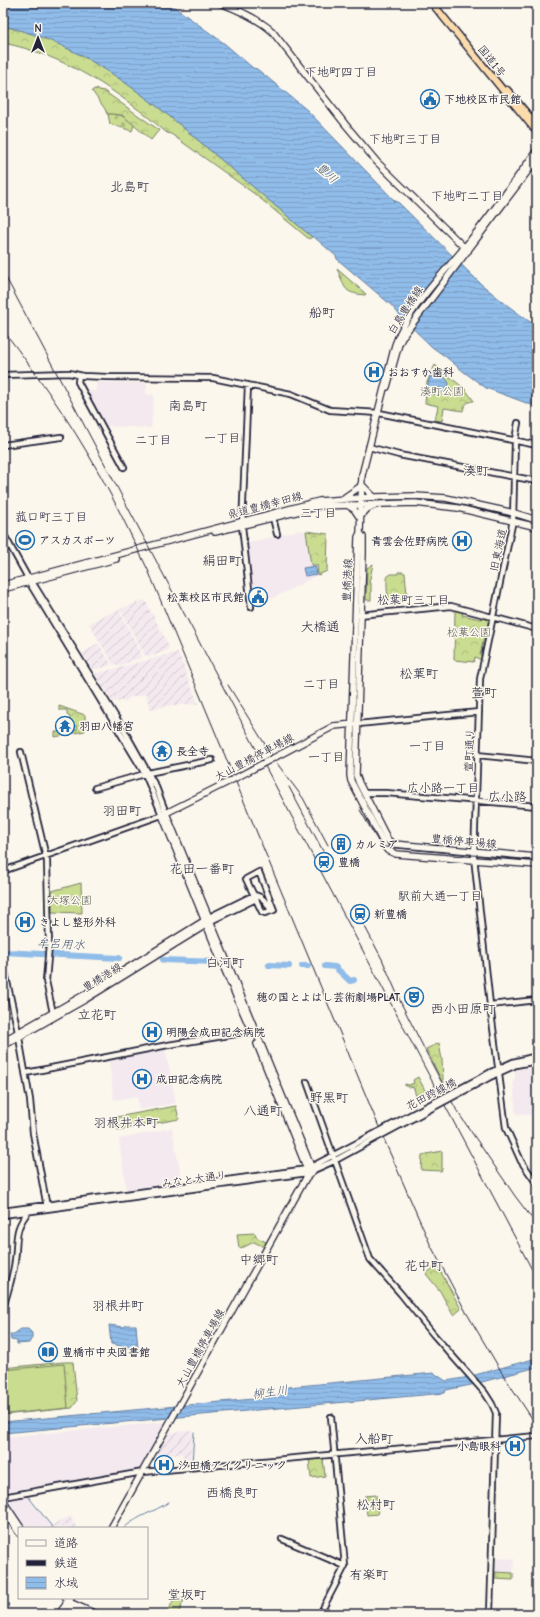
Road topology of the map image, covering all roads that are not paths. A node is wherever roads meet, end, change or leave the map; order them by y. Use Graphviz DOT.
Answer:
graph roads {
  1 [pos="220,3"];
  2 [pos="432,3"];
  3 [pos="437,3"];
  4 [pos="537,126"];
  5 [pos="537,132"];
  6 [pos="537,150"];
  7 [pos="537,159"];
  8 [pos="466,250"];
  9 [pos="3,376"];
  10 [pos="79,376"];
  11 [pos="248,385"];
  12 [pos="378,413"];
  13 [pos="518,424"];
  14 [pos="61,437"];
  15 [pos="515,440"];
  16 [pos="3,445"];
  17 [pos="537,445"];
  18 [pos="369,447"];
  19 [pos="124,467"];
  20 [pos="515,477"];
  21 [pos="537,481"];
  22 [pos="361,485"];
  23 [pos="360,497"];
  24 [pos="374,497"];
  25 [pos="343,498"];
  26 [pos="347,504"];
  27 [pos="360,504"];
  28 [pos="377,504"];
  29 [pos="514,513"];
  30 [pos="273,518"];
  31 [pos="360,518"];
  32 [pos="513,520"];
  33 [pos="537,520"];
  34 [pos="242,523"];
  35 [pos="537,527"];
  36 [pos="3,533"];
  37 [pos="277,534"];
  38 [pos="30,580"];
  39 [pos="3,585"];
  40 [pos="3,589"];
  41 [pos="251,607"];
  42 [pos="358,615"];
  43 [pos="493,617"];
  44 [pos="537,629"];
  45 [pos="479,712"];
  46 [pos="355,724"];
  47 [pos="21,752"];
  48 [pos="477,756"];
  49 [pos="212,760"];
  50 [pos="537,761"];
  51 [pos="147,773"];
  52 [pos="95,788"];
  53 [pos="364,793"];
  54 [pos="476,801"];
  55 [pos="537,806"];
  56 [pos="164,814"];
  57 [pos="391,843"];
  58 [pos="474,851"];
  59 [pos="390,852"];
  60 [pos="47,856"];
  61 [pos="537,857"];
  62 [pos="474,860"];
  63 [pos="537,865"];
  64 [pos="3,871"];
  65 [pos="256,898"];
  66 [pos="271,911"];
  67 [pos="208,921"];
  68 [pos="3,963"];
  69 [pos="537,1000"];
  70 [pos="490,1005"];
  71 [pos="53,1012"];
  72 [pos="254,1031"];
  73 [pos="19,1035"];
  74 [pos="3,1041"];
  75 [pos="3,1046"];
  76 [pos="537,1056"];
  77 [pos="537,1061"];
  78 [pos="499,1070"];
  79 [pos="26,1073"];
  80 [pos="307,1082"];
  81 [pos="379,1134"];
  82 [pos="334,1159"];
  83 [pos="309,1172"];
  84 [pos="537,1184"];
  85 [pos="47,1207"];
  86 [pos="3,1211"];
  87 [pos="29,1211"];
  88 [pos="3,1215"];
  89 [pos="3,1309"];
  90 [pos="331,1417"];
  91 [pos="537,1436"];
  92 [pos="496,1440"];
  93 [pos="335,1455"];
  94 [pos="143,1472"];
  95 [pos="3,1497"];
  96 [pos="3,1501"];
  97 [pos="3,1509"];
  98 [pos="19,1527"];
  99 [pos="112,1527"];
  100 [pos="18,1532"];
  101 [pos="282,1539"];
  102 [pos="345,1566"];
  103 [pos="68,1601"];
  104 [pos="59,1614"];
  105 [pos="86,1614"];
  106 [pos="96,1614"];
  107 [pos="320,1614"];
  108 [pos="490,1614"];
  1 -- 8 [label="main road"];
  2 -- 5 [label="highway, 国道1号"];
  3 -- 4 [label="highway, 国道1号"];
  6 -- 8 [label="main road"];
  7 -- 8 [label="main road"];
  8 -- 12 [label="main road, 白鳥豊橋線"];
  9 -- 10 [label="street"];
  10 -- 11 [label="street"];
  10 -- 19 [label="street"];
  11 -- 12 [label="street"];
  11 -- 34 [label="street"];
  12 -- 15 [label="street"];
  12 -- 18 [label="main road, 白鳥豊橋線"];
  13 -- 15 [label="street, 旧東海道"];
  14 -- 16 [label="street"];
  15 -- 17 [label="street"];
  15 -- 20 [label="street, 旧東海道"];
  18 -- 20 [label="street"];
  18 -- 22 [label="main road, 白鳥豊橋線"];
  20 -- 21 [label="street"];
  20 -- 29 [label="street, 旧東海道"];
  22 -- 23 [label="main road, 白鳥豊橋線"];
  22 -- 24 [label="main road"];
  22 -- 25 [label="main road"];
  23 -- 24 [label="main road, 県道豊橋幸田線"];
  23 -- 25 [label="main road, 県道豊橋幸田線"];
  23 -- 27 [label="main road, 豊橋港線"];
  24 -- 29 [label="main road, 県道豊橋幸田線"];
  25 -- 34 [label="main road, 県道豊橋幸田線"];
  26 -- 27 [label="main road, 県道豊橋幸田線"];
  26 -- 30 [label="main road, 県道豊橋幸田線"];
  26 -- 31 [label="main road"];
  27 -- 28 [label="main road, 県道豊橋幸田線"];
  27 -- 31 [label="main road, 豊橋港線"];
  28 -- 31 [label="main road"];
  28 -- 32 [label="main road, 県道豊橋幸田線"];
  29 -- 32 [label="street, 旧東海道"];
  29 -- 33 [label="main road, 県道豊橋幸田線"];
  30 -- 34 [label="main road, 県道豊橋幸田線"];
  30 -- 37 [label="street"];
  31 -- 42 [label="main road, 豊橋港線"];
  32 -- 35 [label="main road, 県道豊橋幸田線"];
  32 -- 43 [label="street, 旧東海道"];
  34 -- 38 [label="main road, 県道豊橋幸田線"];
  34 -- 41 [label="street"];
  36 -- 38 [label="street"];
  38 -- 39 [label="main road, 県道豊橋幸田線"];
  38 -- 40 [label="main road, 県道豊橋幸田線"];
  38 -- 51 [label="street"];
  42 -- 43 [label="street"];
  42 -- 46 [label="main road, 豊橋港線"];
  43 -- 44 [label="street"];
  43 -- 45 [label="street, 萱町通り"];
  45 -- 46 [label="street"];
  45 -- 48 [label="street, 萱町通り"];
  46 -- 53 [label="main road"];
  46 -- 56 [label="main road, 大山豊橋停車場線, bridge"];
  46 -- 59 [label="main road"];
  47 -- 60 [label="street"];
  48 -- 50 [label="street"];
  48 -- 54 [label="street, 萱町通り"];
  49 -- 51 [label="street"];
  51 -- 52 [label="street"];
  51 -- 56 [label="street"];
  53 -- 54 [label="street"];
  53 -- 57 [label="main road"];
  54 -- 55 [label="street"];
  54 -- 58 [label="street, 萱町通り"];
  56 -- 60 [label="street"];
  56 -- 67 [label="main road"];
  57 -- 58 [label="main road, 豊橋停車場線"];
  57 -- 59 [label="street"];
  58 -- 61 [label="main road, 豊橋停車場線"];
  58 -- 62 [label="street, 萱町通り"];
  59 -- 62 [label="main road, 豊橋停車場線"];
  60 -- 64 [label="street"];
  60 -- 71 [label="street"];
  62 -- 63 [label="main road, 豊橋停車場線"];
  62 -- 70 [label="street, 萱町通り"];
  65 -- 66 [label="street"];
  65 -- 66 [label="street"];
  65 -- 66 [label="street"];
  65 -- 67 [label="street"];
  67 -- 71 [label="main road, 豊橋港線"];
  67 -- 72 [label="main road"];
  67 -- 73 [label="main road, 豊橋港線"];
  68 -- 73 [label="street"];
  69 -- 70 [label="street"];
  70 -- 78 [label="street, 萱町通り"];
  71 -- 73 [label="main road, 豊橋港線"];
  72 -- 79 [label="street"];
  72 -- 83 [label="main road"];
  73 -- 74 [label="main road, 豊橋港線"];
  73 -- 75 [label="main road, 豊橋港線"];
  73 -- 79 [label="street"];
  76 -- 78 [label="street"];
  77 -- 78 [label="street"];
  78 -- 81 [label="street, 花田跨線橋, bridge"];
  78 -- 84 [label="street, 萱町通り"];
  79 -- 85 [label="street"];
  80 -- 82 [label="street"];
  81 -- 82 [label="street, みなと大通り"];
  82 -- 83 [label="street, みなと大通り"];
  82 -- 92 [label="street"];
  83 -- 85 [label="street, みなと大通り"];
  83 -- 94 [label="main road, 大山豊橋停車場線"];
  85 -- 86 [label="street, みなと大通り"];
  85 -- 87 [label="street, みなと大通り"];
  87 -- 88 [label="street, みなと大通り"];
  87 -- 89 [label="street"];
  90 -- 93 [label="street"];
  91 -- 92 [label="street"];
  92 -- 93 [label="street"];
  92 -- 108 [label="street"];
  93 -- 94 [label="street"];
  93 -- 102 [label="street"];
  94 -- 95 [label="street"];
  94 -- 99 [label="main road, 大山豊橋停車場線"];
  96 -- 98 [label="main road"];
  97 -- 100 [label="main road"];
  101 -- 102 [label="street"];
  102 -- 107 [label="street"];
  103 -- 104 [label="main road"];
  103 -- 105 [label="main road"];
  103 -- 106 [label="main road"];
}
